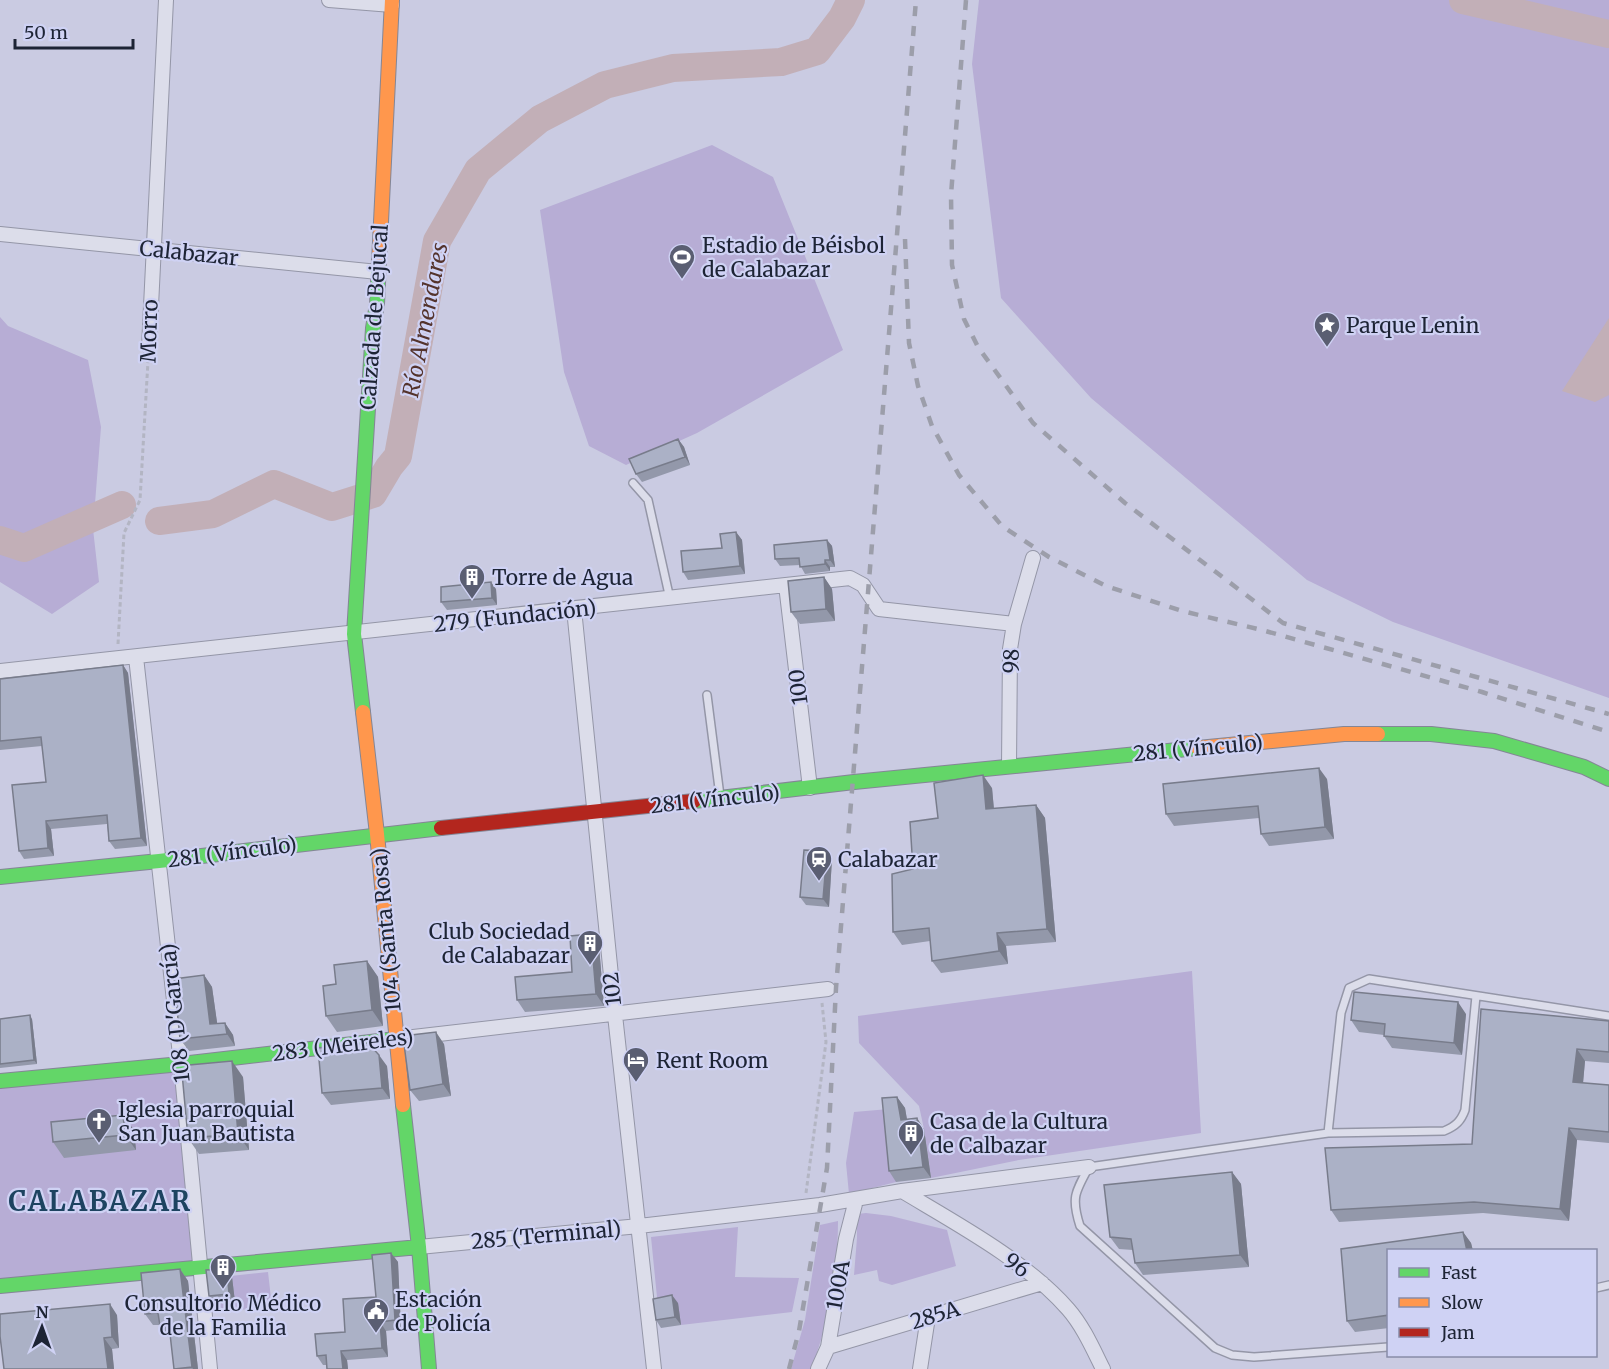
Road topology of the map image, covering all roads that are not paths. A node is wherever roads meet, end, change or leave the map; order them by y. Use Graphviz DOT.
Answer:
graph roads {
  1 [pos="166,0"];
  2 [pos="329,0"];
  3 [pos="392,3"];
  4 [pos="0,234"];
  5 [pos="153,250"];
  6 [pos="378,272"];
  7 [pos="149,347"];
  8 [pos="633,483"];
  9 [pos="1033,558"];
  10 [pos="786,585"];
  11 [pos="670,599"];
  12 [pos="574,609"];
  13 [pos="1014,624"];
  14 [pos="354,634"];
  15 [pos="136,657"];
  16 [pos="0,671"];
  17 [pos="707,695"];
  18 [pos="1009,766"];
  19 [pos="1609,779"];
  20 [pos="810,788"];
  21 [pos="721,797"];
  22 [pos="594,813"];
  23 [pos="377,834"];
  24 [pos="159,861"];
  25 [pos="0,877"];
  26 [pos="824,989"];
  27 [pos="1476,996"];
  28 [pos="615,1015"];
  29 [pos="1609,1016"];
  30 [pos="396,1039"];
  31 [pos="181,1064"];
  32 [pos="0,1081"];
  33 [pos="1328,1133"];
  34 [pos="1089,1167"];
  35 [pos="902,1191"];
  36 [pos="856,1200"];
  37 [pos="639,1226"];
  38 [pos="419,1247"];
  39 [pos="199,1267"];
  40 [pos="1042,1283"];
  41 [pos="0,1286"];
  42 [pos="928,1317"];
  43 [pos="828,1347"];
  44 [pos="1387,1347"];
  45 [pos="210,1369"];
  46 [pos="429,1369"];
  47 [pos="654,1369"];
  48 [pos="818,1369"];
  49 [pos="920,1369"];
  50 [pos="1103,1369"];
  1 -- 5 [label="street, Morro"];
  2 -- 3 [label="street"];
  3 -- 6 [label="main road, Calzada de Bejucal"];
  4 -- 5 [label="street, Calabazar"];
  5 -- 6 [label="street, Calabazar"];
  5 -- 7 [label="street, Morro"];
  6 -- 14 [label="main road, Calzada de Bejucal"];
  8 -- 11 [label="lane"];
  9 -- 13 [label="street, 98"];
  10 -- 11 [label="street, 279 (Fundación)"];
  10 -- 13 [label="street, 279 (Fundación)"];
  10 -- 20 [label="street, 100"];
  11 -- 12 [label="street, 279 (Fundación)"];
  12 -- 14 [label="street, 279 (Fundación)"];
  12 -- 22 [label="street, 102"];
  13 -- 18 [label="street, 98"];
  14 -- 15 [label="street, 279 (Fundación)"];
  14 -- 23 [label="main road, 104 (Santa Rosa)"];
  15 -- 16 [label="street, 279 (Fundación)"];
  15 -- 24 [label="street, 108 (D'García)"];
  17 -- 21 [label="lane"];
  18 -- 19 [label="main road, 281 (Vínculo)"];
  18 -- 20 [label="main road, 281 (Vínculo)"];
  20 -- 21 [label="main road, 281 (Vínculo)"];
  21 -- 22 [label="main road, 281 (Vínculo)"];
  22 -- 23 [label="main road, 281 (Vínculo)"];
  22 -- 28 [label="street, 102"];
  23 -- 24 [label="main road, 281 (Vínculo)"];
  23 -- 30 [label="main road, 104 (Santa Rosa)"];
  24 -- 25 [label="main road, 281 (Vínculo)"];
  24 -- 31 [label="street, 108 (D'García)"];
  26 -- 28 [label="street, 283 (Meireles)"];
  27 -- 29 [label="lane"];
  27 -- 33 [label="lane"];
  27 -- 33 [label="lane"];
  28 -- 30 [label="street, 283 (Meireles)"];
  28 -- 37 [label="street, 102"];
  30 -- 31 [label="main road, 283 (Meireles)"];
  30 -- 38 [label="main road, 104 (Santa Rosa)"];
  31 -- 32 [label="main road, 283 (Meireles)"];
  31 -- 39 [label="street, 108 (D'García)"];
  33 -- 34 [label="lane"];
  34 -- 35 [label="street, 285 (Terminal)"];
  34 -- 44 [label="lane"];
  35 -- 36 [label="street, 285 (Terminal)"];
  35 -- 40 [label="street, 96"];
  36 -- 37 [label="street, 285 (Terminal)"];
  36 -- 43 [label="street, 100A"];
  37 -- 38 [label="street, 285 (Terminal)"];
  37 -- 47 [label="street, 102"];
  38 -- 39 [label="main road, 285 (Terminal)"];
  38 -- 46 [label="main road, 104 (Santa Rosa)"];
  39 -- 41 [label="main road, 285 (Terminal)"];
  39 -- 45 [label="street, 108 (D'García)"];
  40 -- 42 [label="street, 285A"];
  40 -- 50 [label="street, 96"];
  42 -- 43 [label="street, 285A"];
  42 -- 49 [label="street"];
  43 -- 48 [label="street, 100A"];
}
